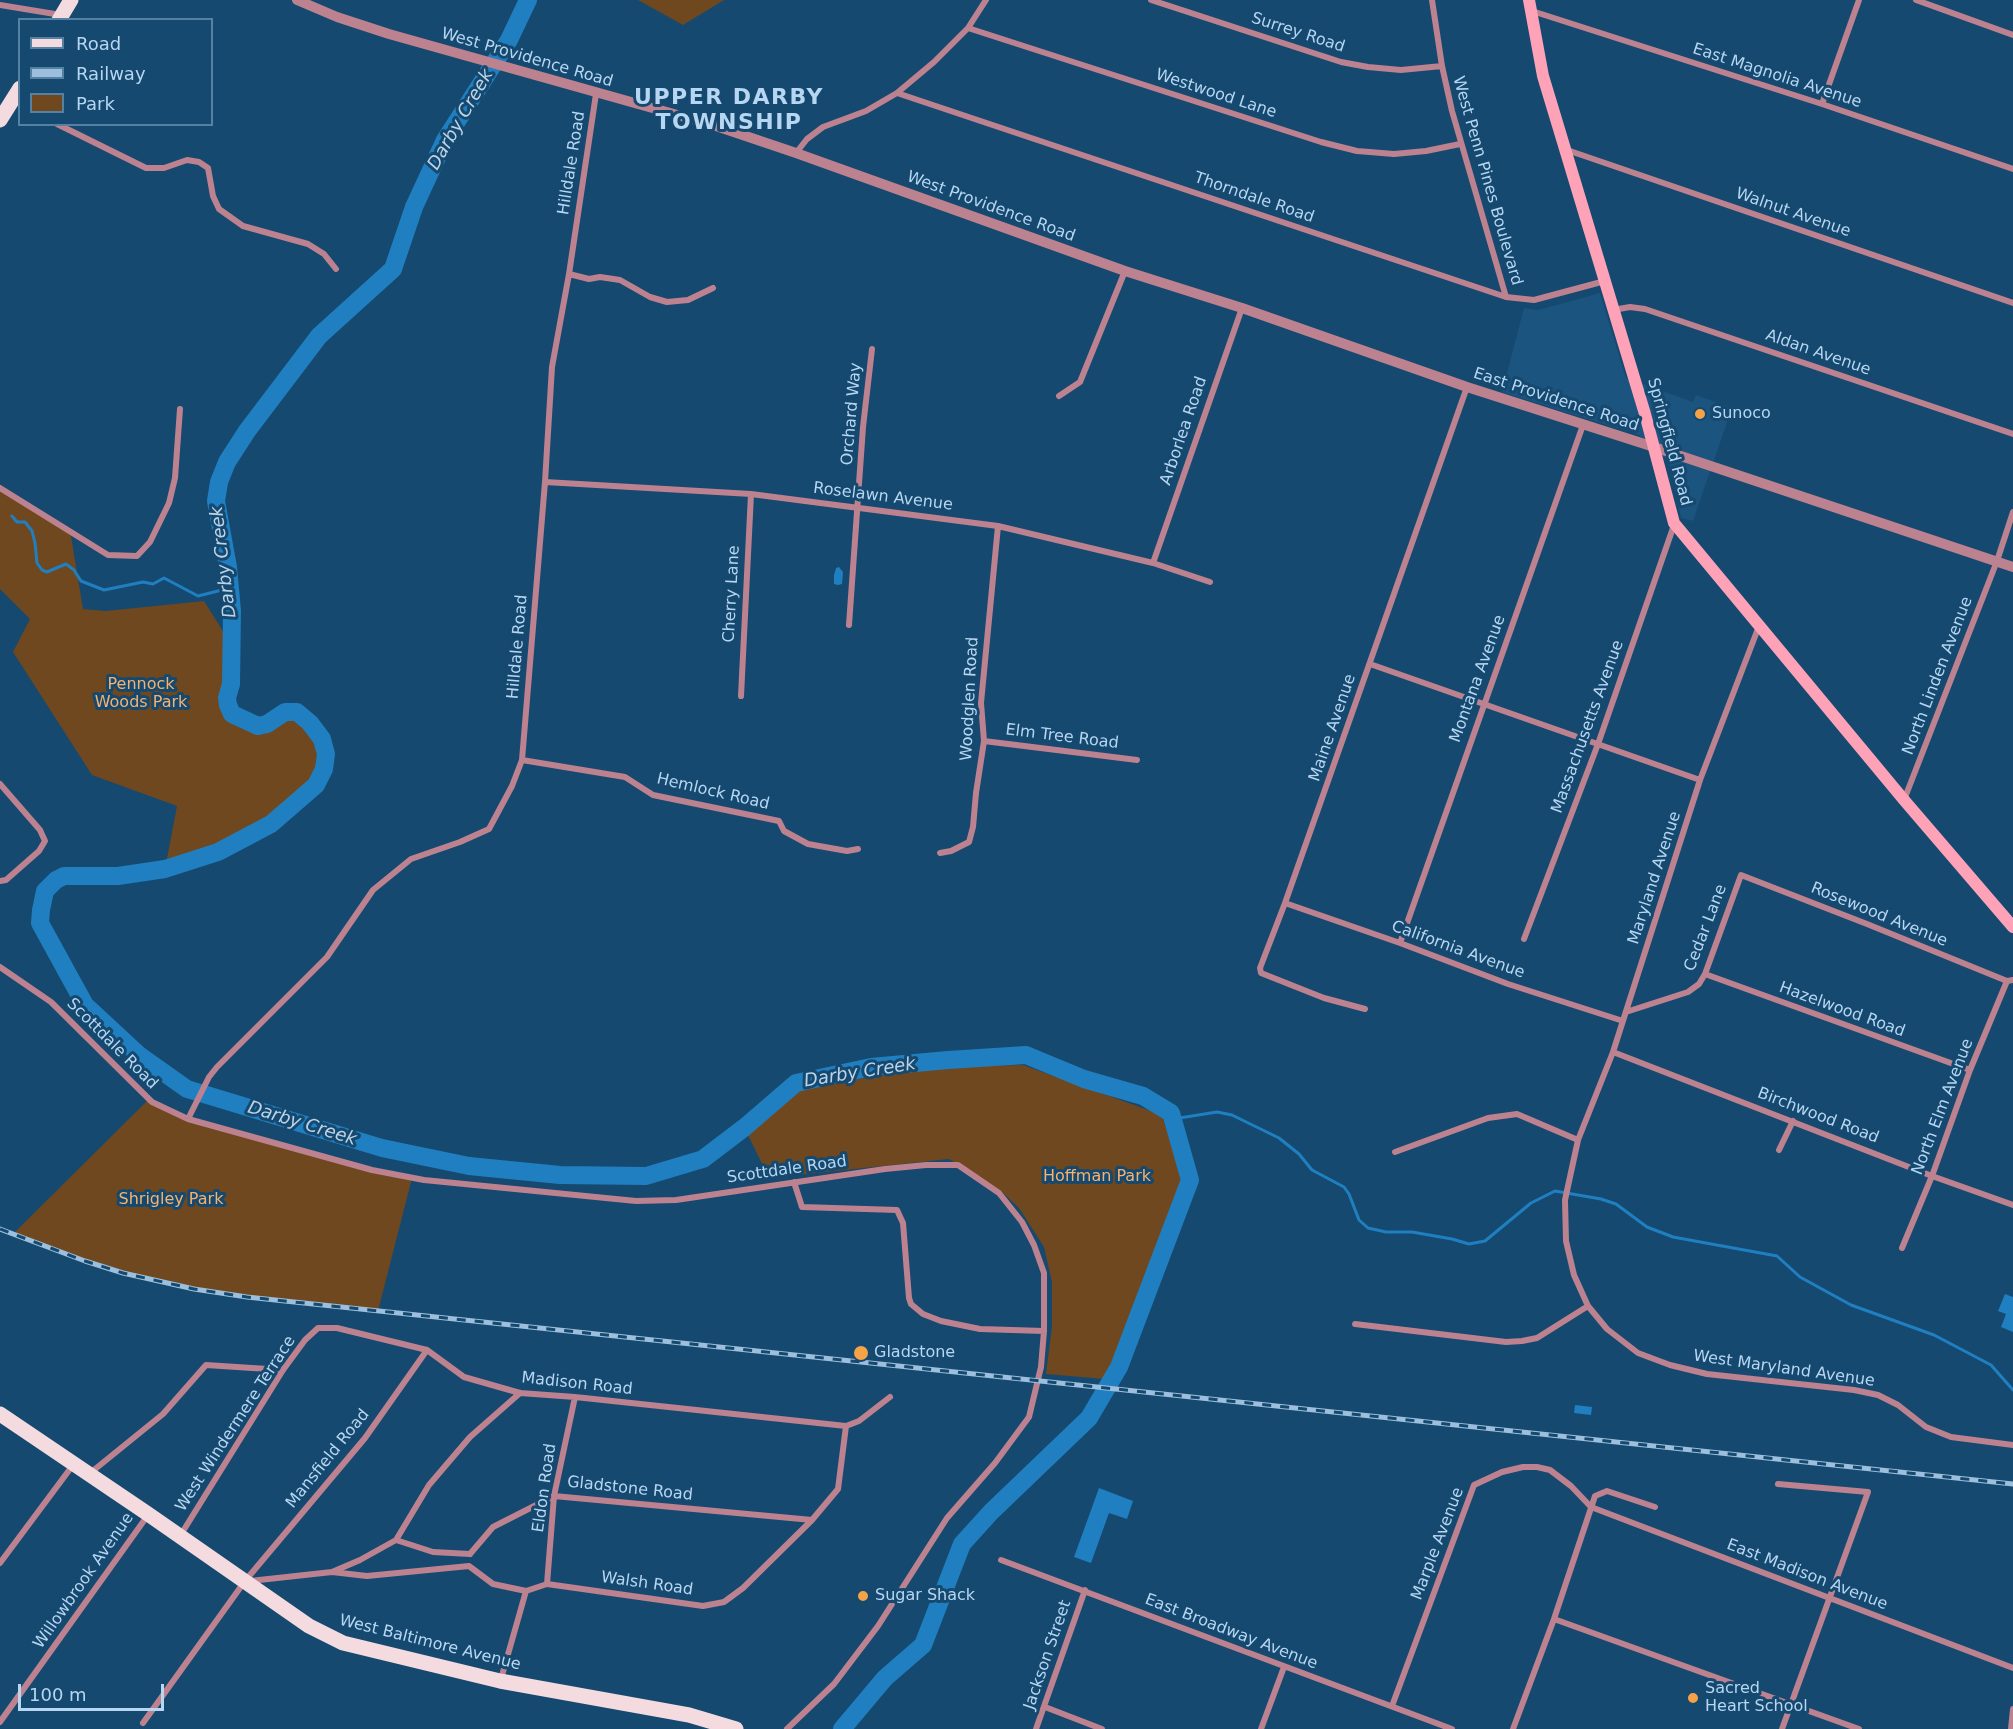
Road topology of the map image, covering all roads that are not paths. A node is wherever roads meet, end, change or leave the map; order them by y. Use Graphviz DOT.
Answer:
graph roads {
  1 [pos="71,0"];
  2 [pos="297,0"];
  3 [pos="986,0"];
  4 [pos="1151,0"];
  5 [pos="1432,0"];
  6 [pos="1859,0"];
  7 [pos="1916,0"];
  8 [pos="0,5"];
  9 [pos="1530,5"];
  10 [pos="60,17"];
  11 [pos="968,28"];
  12 [pos="2013,35"];
  13 [pos="1442,66"];
  14 [pos="18,93"];
  15 [pos="897,93"];
  16 [pos="596,94"];
  17 [pos="1822,104"];
  18 [pos="0,120"];
  19 [pos="61,126"];
  20 [pos="1460,144"];
  21 [pos="1564,149"];
  22 [pos="796,153"];
  23 [pos="2013,169"];
  24 [pos="336,269"];
  25 [pos="1125,271"];
  26 [pos="569,274"];
  27 [pos="1605,281"];
  28 [pos="713,288"];
  29 [pos="1506,297"];
  30 [pos="2013,303"];
  31 [pos="1242,308"];
  32 [pos="1613,310"];
  33 [pos="872,349"];
  34 [pos="1467,387"];
  35 [pos="1059,396"];
  36 [pos="180,409"];
  37 [pos="1583,425"];
  38 [pos="2013,434"];
  39 [pos="1654,447"];
  40 [pos="545,482"];
  41 [pos="0,488"];
  42 [pos="751,494"];
  43 [pos="858,508"];
  44 [pos="2013,512"];
  45 [pos="1674,523"];
  46 [pos="998,526"];
  47 [pos="1997,561"];
  48 [pos="1153,563"];
  49 [pos="2013,567"];
  50 [pos="1210,582"];
  51 [pos="849,625"];
  52 [pos="1759,625"];
  53 [pos="1370,664"];
  54 [pos="741,696"];
  55 [pos="1484,703"];
  56 [pos="984,741"];
  57 [pos="1598,744"];
  58 [pos="522,760"];
  59 [pos="1137,760"];
  60 [pos="1700,780"];
  61 [pos="0,784"];
  62 [pos="1904,800"];
  63 [pos="858,849"];
  64 [pos="940,853"];
  65 [pos="1741,876"];
  66 [pos="0,881"];
  67 [pos="1285,903"];
  68 [pos="2012,923"];
  69 [pos="1524,939"];
  70 [pos="1400,943"];
  71 [pos="0,967"];
  72 [pos="1705,974"];
  73 [pos="2010,980"];
  74 [pos="1365,1009"];
  75 [pos="1626,1012"];
  76 [pos="1623,1021"];
  77 [pos="1613,1052"];
  78 [pos="1970,1070"];
  79 [pos="188,1119"];
  80 [pos="1792,1120"];
  81 [pos="1578,1140"];
  82 [pos="1779,1150"];
  83 [pos="1395,1152"];
  84 [pos="1932,1176"];
  85 [pos="794,1182"];
  86 [pos="2013,1205"];
  87 [pos="1902,1248"];
  88 [pos="1588,1306"];
  89 [pos="1355,1324"];
  90 [pos="318,1328"];
  91 [pos="1044,1331"];
  92 [pos="427,1350"];
  93 [pos="283,1370"];
  94 [pos="519,1393"];
  95 [pos="890,1396"];
  96 [pos="574,1397"];
  97 [pos="0,1414"];
  98 [pos="846,1426"];
  99 [pos="2013,1445"];
  100 [pos="73,1464"];
  101 [pos="89,1474"];
  102 [pos="1778,1484"];
  103 [pos="554,1496"];
  104 [pos="1591,1508"];
  105 [pos="1655,1508"];
  106 [pos="148,1514"];
  107 [pos="812,1520"];
  108 [pos="180,1537"];
  109 [pos="396,1540"];
  110 [pos="470,1554"];
  111 [pos="1001,1560"];
  112 [pos="0,1563"];
  113 [pos="469,1566"];
  114 [pos="332,1572"];
  115 [pos="245,1581"];
  116 [pos="547,1584"];
  117 [pos="1085,1590"];
  118 [pos="526,1591"];
  119 [pos="1830,1597"];
  120 [pos="1554,1619"];
  121 [pos="1284,1667"];
  122 [pos="2013,1668"];
  123 [pos="500,1681"];
  124 [pos="1792,1704"];
  125 [pos="1392,1706"];
  126 [pos="1045,1707"];
  127 [pos="2013,1709"];
  128 [pos="0,1722"];
  129 [pos="144,1724"];
  130 [pos="736,1729"];
  131 [pos="787,1729"];
  132 [pos="1036,1729"];
  133 [pos="1102,1729"];
  134 [pos="1261,1729"];
  135 [pos="1452,1729"];
  136 [pos="1513,1729"];
  137 [pos="1782,1729"];
  138 [pos="1858,1729"];
  139 [pos="2011,1729"];
  1 -- 10 [label="main road"];
  2 -- 16 [label="street, West Providence Road"];
  3 -- 11 [label="street"];
  4 -- 13 [label="street, Surrey Road"];
  5 -- 13 [label="street, West Penn Pines Boulevard"];
  6 -- 17 [label="street"];
  7 -- 12 [label="street"];
  8 -- 10 [label="street"];
  9 -- 17 [label="street, East Magnolia Avenue"];
  9 -- 21 [label="main road, Springfield Road"];
  11 -- 15 [label="street"];
  11 -- 20 [label="street, Westwood Lane"];
  13 -- 20 [label="street, West Penn Pines Boulevard"];
  14 -- 18 [label="main road"];
  15 -- 22 [label="street"];
  15 -- 29 [label="street, Thorndale Road"];
  16 -- 22 [label="street, West Providence Road"];
  16 -- 26 [label="street, Hilldale Road"];
  17 -- 23 [label="street, East Magnolia Avenue"];
  19 -- 24 [label="street"];
  20 -- 29 [label="street, West Penn Pines Boulevard"];
  21 -- 27 [label="main road, Springfield Road"];
  21 -- 30 [label="street, Walnut Avenue"];
  22 -- 25 [label="street, West Providence Road"];
  25 -- 31 [label="street, East Providence Road"];
  25 -- 35 [label="street"];
  26 -- 28 [label="street"];
  26 -- 40 [label="street, Hilldale Road"];
  27 -- 29 [label="street, Thorndale Road"];
  27 -- 32 [label="main road, Springfield Road"];
  31 -- 34 [label="street, East Providence Road"];
  31 -- 48 [label="street, Arborlea Road"];
  32 -- 38 [label="street, Aldan Avenue"];
  32 -- 39 [label="main road, Springfield Road"];
  33 -- 43 [label="street, Orchard Way"];
  34 -- 37 [label="street, East Providence Road"];
  34 -- 53 [label="street, Maine Avenue"];
  36 -- 41 [label="street"];
  37 -- 39 [label="street, East Providence Road"];
  37 -- 55 [label="street, Montana Avenue"];
  39 -- 45 [label="main road, Springfield Road"];
  39 -- 47 [label="street, East Providence Road"];
  40 -- 42 [label="street, Roselawn Avenue"];
  40 -- 58 [label="street, Hilldale Road"];
  42 -- 43 [label="street, Roselawn Avenue"];
  42 -- 54 [label="street, Cherry Lane"];
  43 -- 46 [label="street, Roselawn Avenue"];
  43 -- 51 [label="street, Orchard Way"];
  44 -- 47 [label="street, North Linden Avenue"];
  45 -- 52 [label="main road, Springfield Road"];
  45 -- 57 [label="street, Massachusetts Avenue"];
  46 -- 48 [label="street, Roselawn Avenue"];
  46 -- 56 [label="street, Woodglen Road"];
  47 -- 49 [label="street, East Providence Road"];
  47 -- 62 [label="street, North Linden Avenue"];
  48 -- 50 [label="street, Roselawn Avenue"];
  52 -- 60 [label="street, Maryland Avenue"];
  52 -- 62 [label="main road, Springfield Road"];
  53 -- 55 [label="street"];
  53 -- 67 [label="street, Maine Avenue"];
  55 -- 57 [label="street"];
  55 -- 70 [label="street, Montana Avenue"];
  56 -- 59 [label="street, Elm Tree Road"];
  56 -- 64 [label="street, Woodglen Road"];
  57 -- 60 [label="street"];
  57 -- 69 [label="street, Massachusetts Avenue"];
  58 -- 63 [label="street, Hemlock Road"];
  58 -- 79 [label="street, Hilldale Road"];
  60 -- 75 [label="street, Maryland Avenue"];
  61 -- 66 [label="street"];
  62 -- 68 [label="main road, Springfield Road"];
  65 -- 72 [label="street, Cedar Lane"];
  65 -- 73 [label="street, Rosewood Avenue"];
  67 -- 70 [label="street, California Avenue"];
  67 -- 74 [label="street, Maine Avenue"];
  70 -- 76 [label="street, California Avenue"];
  71 -- 79 [label="street, Scottdale Road"];
  72 -- 75 [label="street, Cedar Lane"];
  72 -- 78 [label="street, Hazelwood Road"];
  73 -- 78 [label="street, North Elm Avenue"];
  75 -- 76 [label="street, Maryland Avenue"];
  76 -- 77 [label="street, Maryland Avenue"];
  77 -- 80 [label="street, Birchwood Road"];
  77 -- 81 [label="street, Maryland Avenue"];
  78 -- 84 [label="street, North Elm Avenue"];
  79 -- 85 [label="street, Scottdale Road"];
  80 -- 82 [label="street"];
  80 -- 84 [label="street, Birchwood Road"];
  81 -- 83 [label="street"];
  81 -- 88 [label="street, West Maryland Avenue"];
  84 -- 86 [label="street, Birchwood Road"];
  84 -- 87 [label="street, North Elm Avenue"];
  85 -- 91 [label="street"];
  85 -- 91 [label="street, Scottdale Road"];
  88 -- 89 [label="street"];
  88 -- 99 [label="street, West Maryland Avenue"];
  90 -- 92 [label="street, Madison Road"];
  90 -- 93 [label="street, West Windermere Terrace"];
  91 -- 131 [label="street, Scottdale Road"];
  92 -- 94 [label="street, Madison Road"];
  92 -- 115 [label="street, Mansfield Road"];
  93 -- 101 [label="street"];
  93 -- 108 [label="street, West Windermere Terrace"];
  94 -- 96 [label="street, Madison Road"];
  94 -- 109 [label="street"];
  95 -- 98 [label="street"];
  96 -- 98 [label="street, Madison Road"];
  96 -- 103 [label="street, Eldon Road"];
  97 -- 100 [label="main road, West Baltimore Avenue"];
  98 -- 107 [label="street, Walsh Road"];
  100 -- 101 [label="main road, West Baltimore Avenue"];
  100 -- 112 [label="street"];
  101 -- 106 [label="main road, West Baltimore Avenue"];
  102 -- 119 [label="street"];
  103 -- 107 [label="street, Gladstone Road"];
  103 -- 110 [label="street, Gladstone Road"];
  103 -- 116 [label="street, Eldon Road"];
  104 -- 105 [label="street"];
  104 -- 119 [label="street, East Madison Avenue"];
  104 -- 120 [label="street"];
  104 -- 125 [label="street, Marple Avenue"];
  106 -- 108 [label="main road, West Baltimore Avenue"];
  106 -- 128 [label="street, Willowbrook Avenue"];
  107 -- 116 [label="street, Walsh Road"];
  108 -- 115 [label="main road, West Baltimore Avenue"];
  109 -- 110 [label="street"];
  109 -- 114 [label="street"];
  110 -- 113 [label="street"];
  111 -- 117 [label="street, East Broadway Avenue"];
  113 -- 114 [label="street"];
  113 -- 118 [label="street"];
  114 -- 115 [label="street"];
  115 -- 123 [label="main road, West Baltimore Avenue"];
  115 -- 129 [label="street, Mansfield Road"];
  116 -- 118 [label="street, Walsh Road"];
  117 -- 121 [label="street, East Broadway Avenue"];
  117 -- 126 [label="street, Jackson Street"];
  118 -- 123 [label="street"];
  119 -- 122 [label="street, East Madison Avenue"];
  119 -- 124 [label="street"];
  120 -- 124 [label="street"];
  120 -- 136 [label="street"];
  121 -- 125 [label="street, East Broadway Avenue"];
  121 -- 134 [label="street"];
  123 -- 130 [label="main road, West Baltimore Avenue"];
  124 -- 137 [label="street"];
  124 -- 138 [label="street"];
  125 -- 135 [label="street, East Broadway Avenue"];
  126 -- 132 [label="street, Jackson Street"];
  126 -- 133 [label="street"];
  127 -- 139 [label="street"];
}
